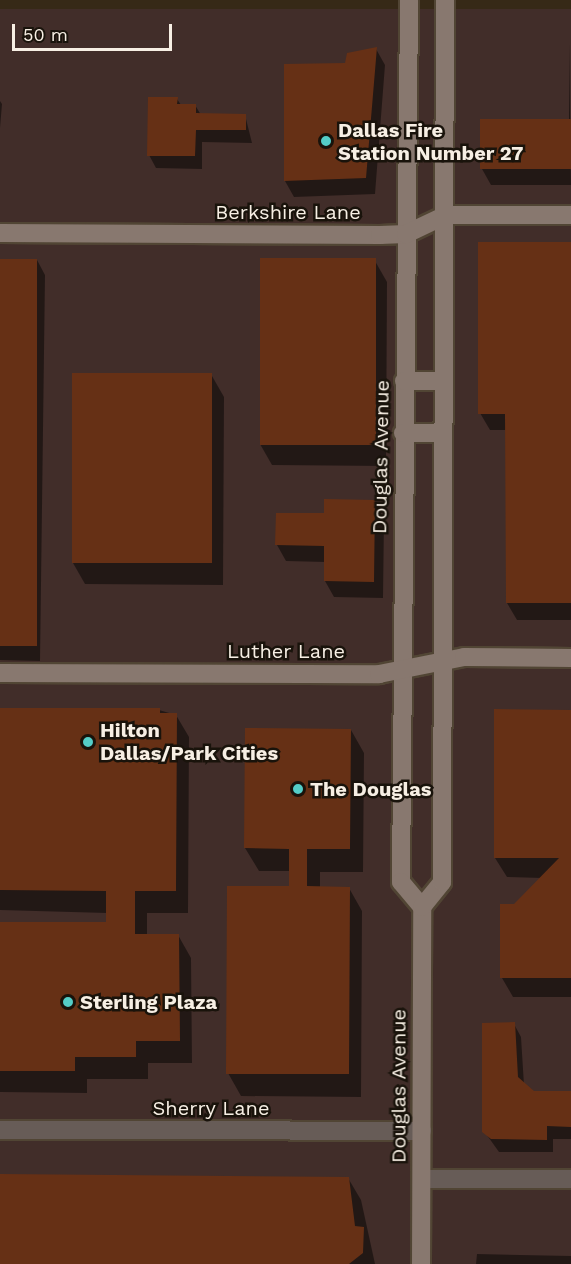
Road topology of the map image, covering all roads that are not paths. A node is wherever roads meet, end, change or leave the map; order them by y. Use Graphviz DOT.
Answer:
graph roads {
  1 [pos="409,0"];
  2 [pos="445,0"];
  3 [pos="446,215"];
  4 [pos="571,215"];
  5 [pos="0,233"];
  6 [pos="406,234"];
  7 [pos="404,381"];
  8 [pos="443,381"];
  9 [pos="404,433"];
  10 [pos="443,433"];
  11 [pos="571,658"];
  12 [pos="441,662"];
  13 [pos="401,669"];
  14 [pos="0,673"];
  15 [pos="422,907"];
  16 [pos="0,1131"];
  17 [pos="422,1131"];
  18 [pos="422,1179"];
  19 [pos="571,1179"];
  20 [pos="421,1264"];
  1 -- 6 [label="street, Douglas Avenue"];
  2 -- 3 [label="street"];
  3 -- 4 [label="street, Berkshire Lane"];
  3 -- 6 [label="street, Berkshire Lane"];
  3 -- 8 [label="street"];
  5 -- 6 [label="street, Berkshire Lane"];
  6 -- 7 [label="street, Douglas Avenue"];
  7 -- 8 [label="street"];
  7 -- 9 [label="street, Douglas Avenue"];
  8 -- 10 [label="street"];
  9 -- 10 [label="street"];
  9 -- 13 [label="street, Douglas Avenue"];
  10 -- 12 [label="street"];
  11 -- 12 [label="street, Luther Lane"];
  12 -- 13 [label="street, Luther Lane"];
  12 -- 15 [label="street"];
  13 -- 14 [label="street, Luther Lane"];
  13 -- 15 [label="street, Douglas Avenue"];
  15 -- 17 [label="street, Douglas Avenue"];
  16 -- 17 [label="street, Sherry Lane"];
  17 -- 18 [label="street, Douglas Avenue"];
  18 -- 19 [label="street"];
  18 -- 20 [label="street, Douglas Avenue"];
}
